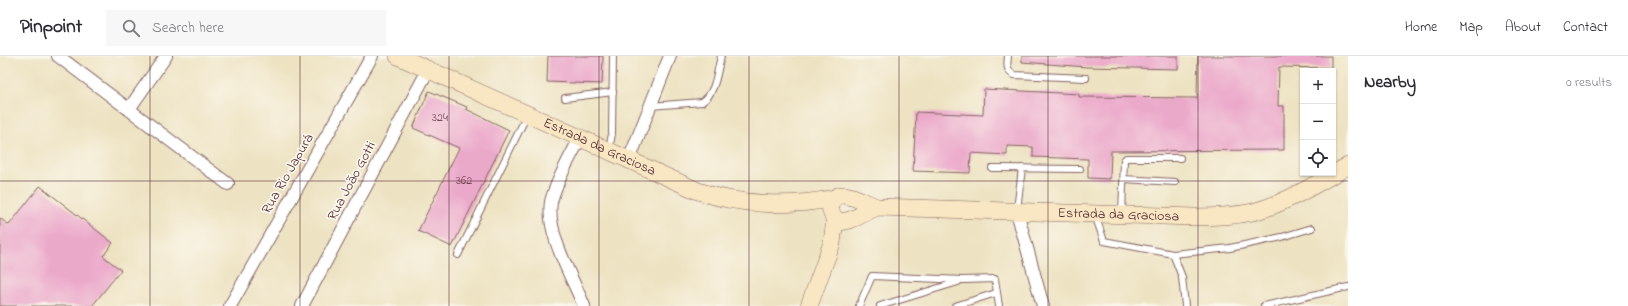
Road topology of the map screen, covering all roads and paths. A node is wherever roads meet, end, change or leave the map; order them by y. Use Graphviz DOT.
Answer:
graph roads {
  1 [pos="58,56"];
  2 [pos="166,56"];
  3 [pos="372,56"];
  4 [pos="398,56"];
  5 [pos="613,56"];
  6 [pos="670,56"];
  7 [pos="721,56"];
  8 [pos="1008,56"];
  9 [pos="428,70"];
  10 [pos="1086,78"];
  11 [pos="614,92"];
  12 [pos="565,98"];
  13 [pos="650,106"];
  14 [pos="129,109"];
  15 [pos="527,114"];
  16 [pos="580,138"];
  17 [pos="608,150"];
  18 [pos="1180,158"];
  19 [pos="629,160"];
  20 [pos="1348,166"];
  21 [pos="992,168"];
  22 [pos="1022,168"];
  23 [pos="1080,169"];
  24 [pos="1124,179"];
  25 [pos="1175,182"];
  26 [pos="228,184"];
  27 [pos="835,198"];
  28 [pos="852,198"];
  29 [pos="810,203"];
  30 [pos="877,207"];
  31 [pos="1017,212"];
  32 [pos="1095,214"];
  33 [pos="1122,215"];
  34 [pos="841,218"];
  35 [pos="1312,228"];
  36 [pos="1173,254"];
  37 [pos="458,255"];
  38 [pos="963,280"];
  39 [pos="1348,287"];
  40 [pos="996,293"];
  41 [pos="1041,304"];
  42 [pos="230,306"];
  43 [pos="302,306"];
  44 [pos="584,306"];
  45 [pos="809,306"];
  46 [pos="859,306"];
  47 [pos="880,306"];
  48 [pos="955,306"];
  49 [pos="999,306"];
  50 [pos="1186,306"];
  51 [pos="1264,306"];
  1 -- 14 [label="street"];
  2 -- 14 [label="street"];
  3 -- 42 [label="street, Rua Rio Japurá"];
  4 -- 9 [label="main road, Estrada da Graciosa"];
  5 -- 11 [label="lane"];
  6 -- 13 [label="street"];
  7 -- 13 [label="lane"];
  8 -- 10 [label="lane"];
  9 -- 15 [label="main road, Estrada da Graciosa"];
  9 -- 43 [label="street, Rua João Gotti"];
  11 -- 12 [label="lane"];
  11 -- 17 [label="lane"];
  13 -- 19 [label="street"];
  14 -- 26 [label="street"];
  15 -- 16 [label="main road, Estrada da Graciosa"];
  15 -- 37 [label="lane"];
  16 -- 17 [label="main road, Estrada da Graciosa"];
  16 -- 44 [label="street"];
  17 -- 19 [label="main road, Estrada da Graciosa"];
  18 -- 24 [label="lane"];
  19 -- 29 [label="main road, Estrada da Graciosa"];
  20 -- 33 [label="main road, Estrada da Graciosa"];
  21 -- 22 [label="lane"];
  22 -- 23 [label="lane"];
  22 -- 31 [label="lane"];
  24 -- 25 [label="lane"];
  24 -- 33 [label="lane"];
  27 -- 28 [label="main road, Estrada da Graciosa"];
  27 -- 29 [label="main road, Estrada da Graciosa"];
  27 -- 34 [label="main road"];
  28 -- 30 [label="main road, Estrada da Graciosa"];
  28 -- 34 [label="main road"];
  29 -- 34 [label="main road, Estrada da Graciosa"];
  30 -- 31 [label="main road, Estrada da Graciosa"];
  30 -- 34 [label="main road, Estrada da Graciosa"];
  31 -- 32 [label="main road, Estrada da Graciosa"];
  31 -- 41 [label="street"];
  32 -- 33 [label="main road, Estrada da Graciosa"];
  32 -- 36 [label="lane"];
  34 -- 45 [label="main road"];
  35 -- 36 [label="lane"];
  36 -- 50 [label="lane"];
  38 -- 40 [label="lane"];
  38 -- 46 [label="lane"];
  38 -- 47 [label="lane"];
  39 -- 51 [label="lane"];
  40 -- 48 [label="lane"];
  40 -- 49 [label="lane"];
}
